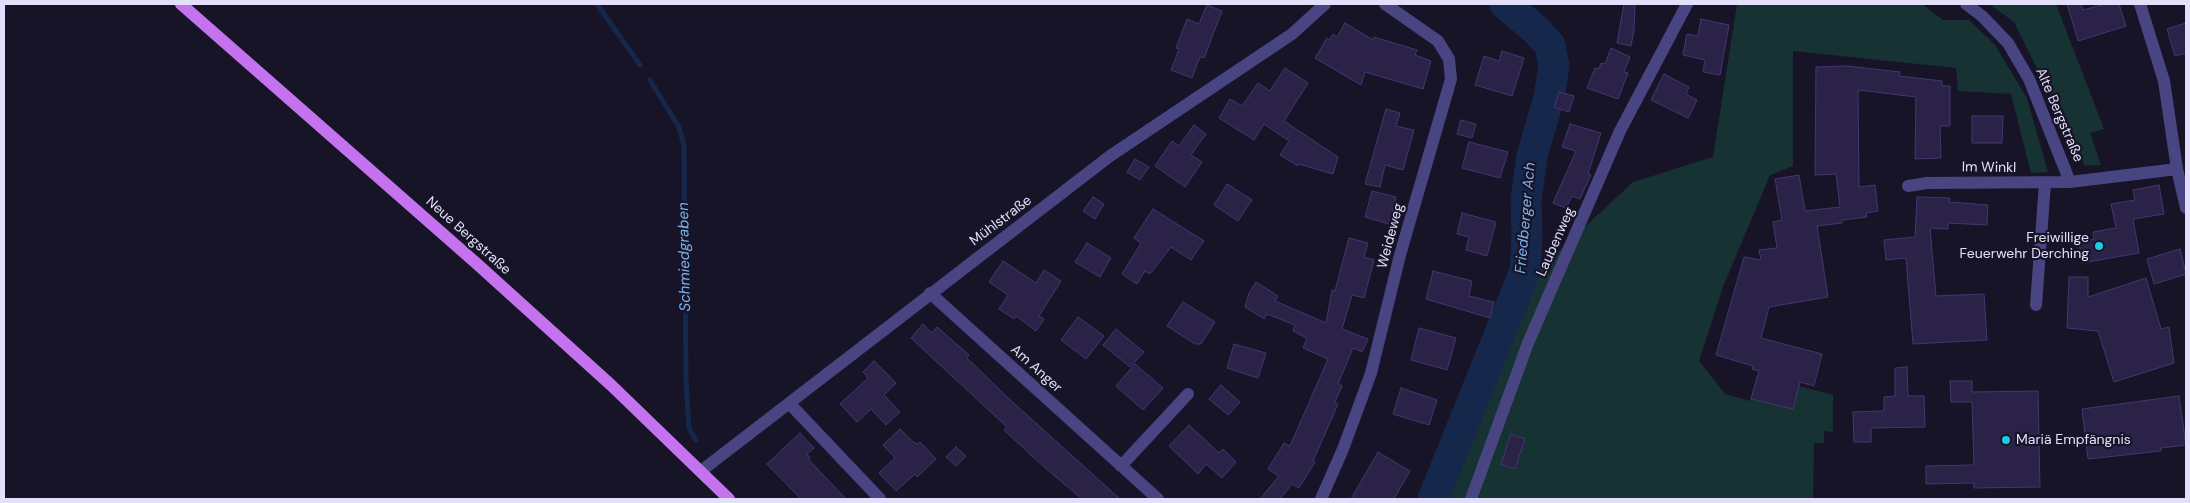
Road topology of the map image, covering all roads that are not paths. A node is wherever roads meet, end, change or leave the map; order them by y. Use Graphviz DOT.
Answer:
graph roads {
  1 [pos="181,4"];
  2 [pos="1325,4"];
  3 [pos="1385,4"];
  4 [pos="1687,4"];
  5 [pos="1966,4"];
  6 [pos="2140,4"];
  7 [pos="2177,170"];
  8 [pos="2070,182"];
  9 [pos="2046,183"];
  10 [pos="1908,186"];
  11 [pos="2186,208"];
  12 [pos="930,293"];
  13 [pos="2036,304"];
  14 [pos="1188,394"];
  15 [pos="789,403"];
  16 [pos="1121,466"];
  17 [pos="701,471"];
  18 [pos="729,499"];
  19 [pos="880,499"];
  20 [pos="1158,499"];
  21 [pos="1321,499"];
  22 [pos="1470,499"];
  1 -- 17 [label="main road, Neue Bergstraße"];
  2 -- 12 [label="street, Mühlstraße"];
  3 -- 21 [label="street, Weideweg"];
  4 -- 22 [label="street, Laubenweg"];
  5 -- 8 [label="street, Alte Bergstraße"];
  6 -- 7 [label="street"];
  7 -- 8 [label="street, Alte Bergstraße"];
  7 -- 11 [label="street"];
  8 -- 9 [label="street, Im Winkl"];
  9 -- 10 [label="street, Im Winkl"];
  9 -- 13 [label="street"];
  12 -- 15 [label="street, Mühlstraße"];
  12 -- 16 [label="street, Am Anger"];
  14 -- 16 [label="street"];
  15 -- 17 [label="street, Mühlstraße"];
  15 -- 19 [label="street"];
  16 -- 20 [label="street, Am Anger"];
  17 -- 18 [label="main road, Neue Bergstraße"];
}
